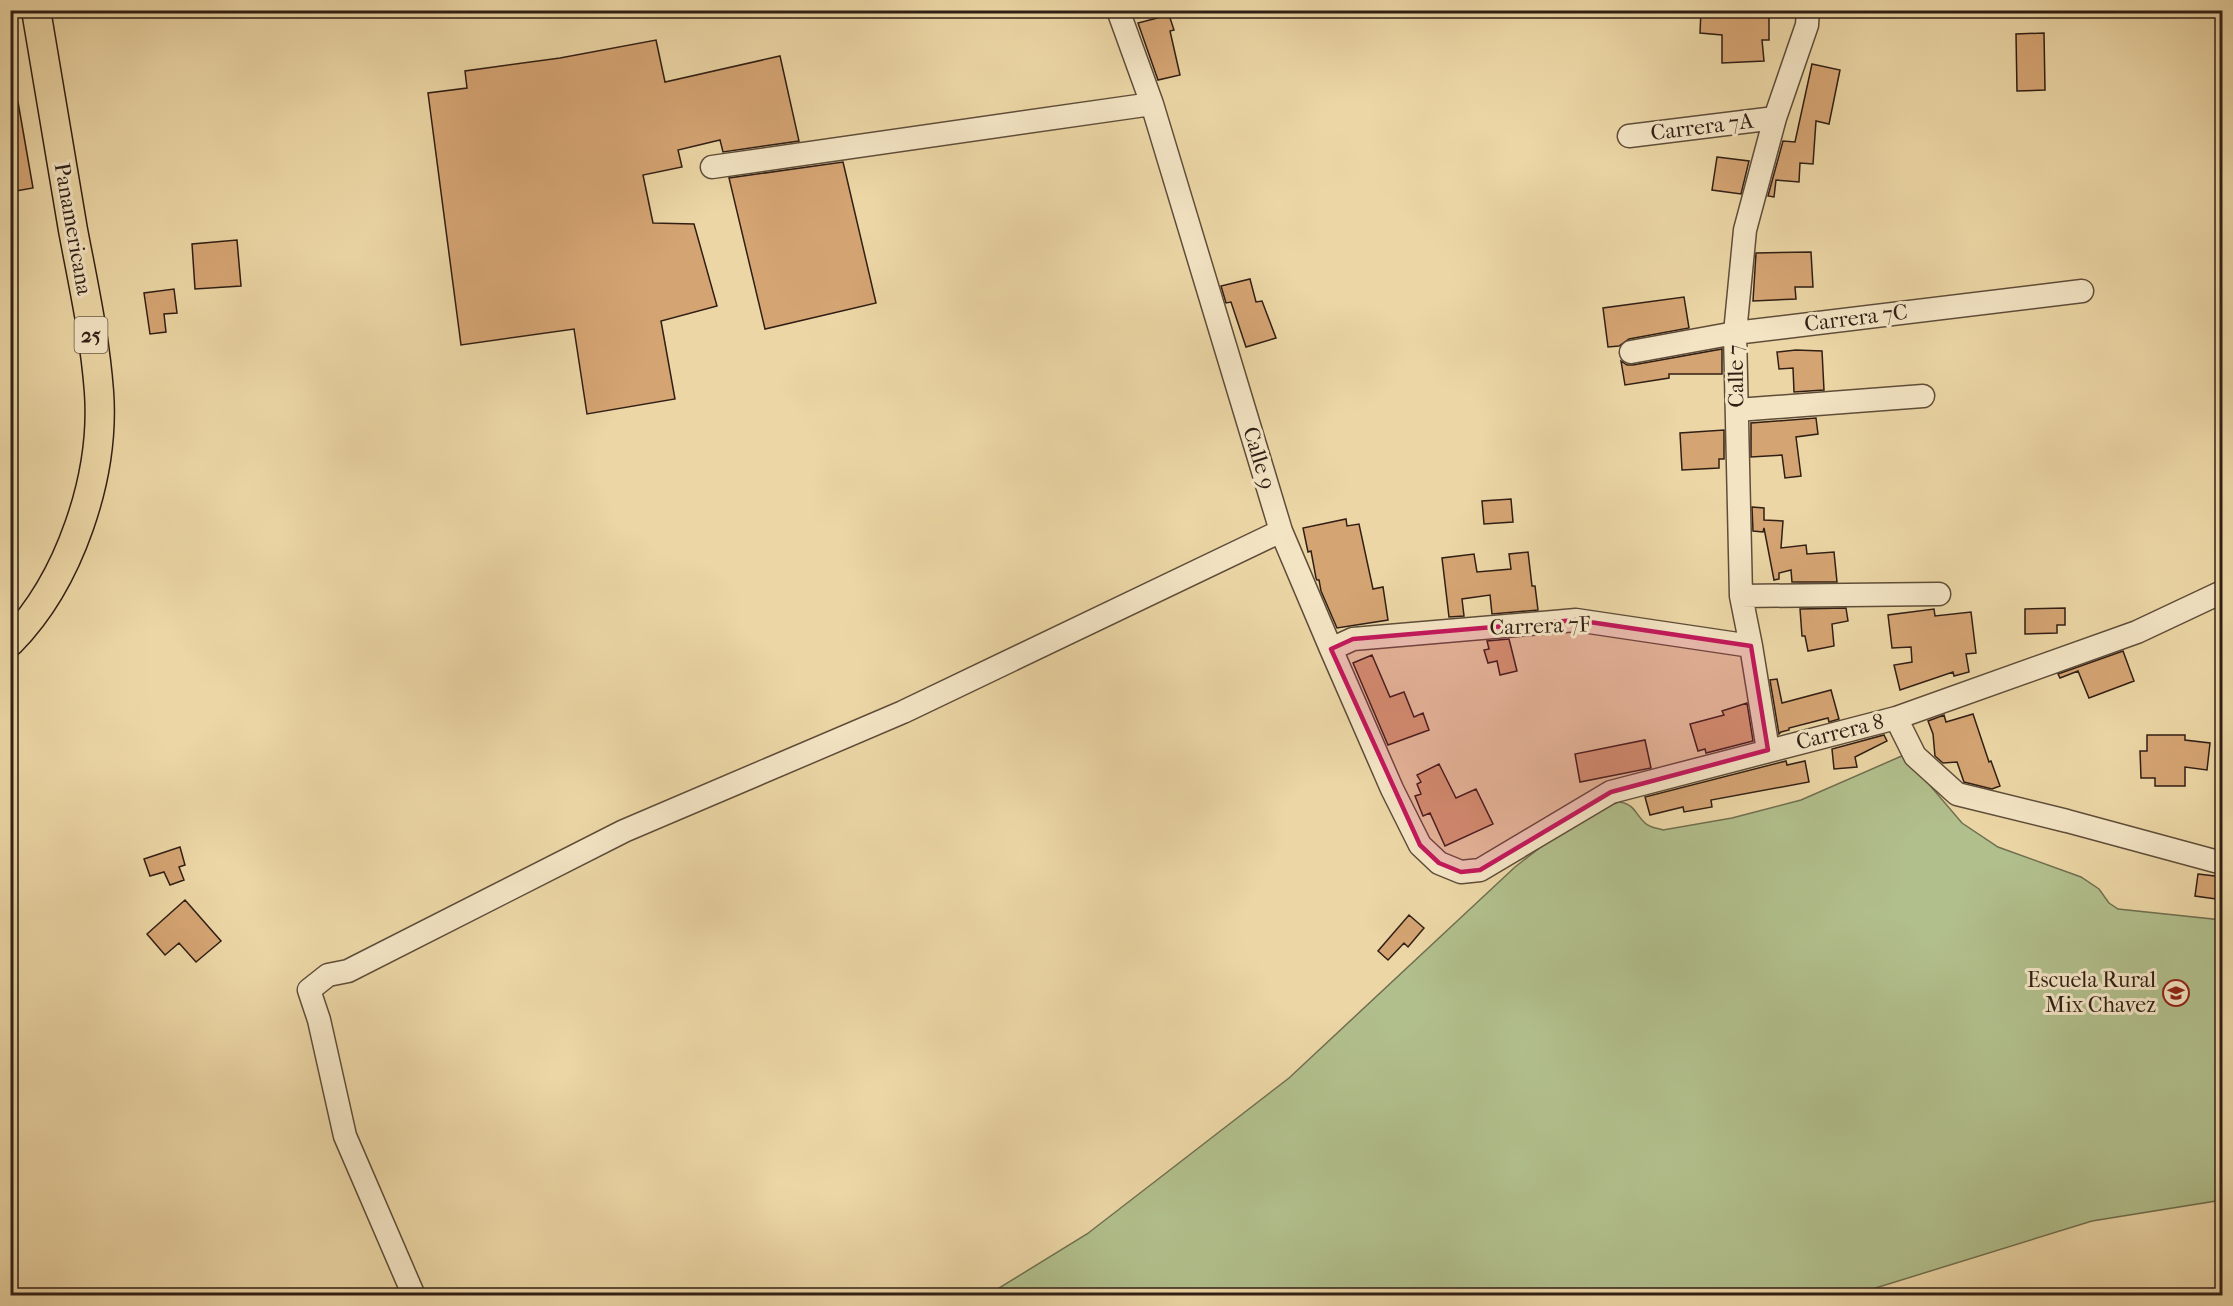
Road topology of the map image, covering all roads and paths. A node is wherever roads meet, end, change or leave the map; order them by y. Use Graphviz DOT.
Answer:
graph roads {
  1 [pos="36,10"];
  2 [pos="1118,10"];
  3 [pos="1808,10"];
  4 [pos="1152,104"];
  5 [pos="1775,118"];
  6 [pos="1629,136"];
  7 [pos="712,167"];
  8 [pos="2082,291"];
  9 [pos="1735,333"];
  10 [pos="1631,352"];
  11 [pos="1923,396"];
  12 [pos="1737,410"];
  13 [pos="1281,531"];
  14 [pos="2223,592"];
  15 [pos="1939,594"];
  16 [pos="1741,596"];
  17 [pos="10,642"];
  18 [pos="1751,646"];
  19 [pos="1331,649"];
  20 [pos="1896,718"];
  21 [pos="1768,750"];
  22 [pos="2223,863"];
  23 [pos="1461,872"];
  24 [pos="414,1296"];
  1 -- 17 [label="main road, Panamericana / 25"];
  2 -- 4 [label="street, Calle 9"];
  3 -- 5 [label="street, Calle 7"];
  4 -- 7 [label="street"];
  4 -- 13 [label="street, Calle 9"];
  5 -- 6 [label="street, Carrera 7A"];
  5 -- 9 [label="street, Calle 7"];
  8 -- 9 [label="street, Carrera 7C"];
  9 -- 10 [label="street, Carrera 7C"];
  9 -- 12 [label="street, Calle 7"];
  11 -- 12 [label="street"];
  12 -- 16 [label="street, Calle 7"];
  13 -- 19 [label="street, Calle 9"];
  13 -- 24 [label="street"];
  14 -- 20 [label="street, Carrera 8"];
  15 -- 16 [label="street"];
  16 -- 18 [label="street, Calle 7"];
  18 -- 19 [label="street, Carrera 7F"];
  18 -- 21 [label="street, Calle 7"];
  19 -- 23 [label="street, Calle 9"];
  20 -- 21 [label="street, Carrera 8"];
  20 -- 22 [label="street"];
  21 -- 23 [label="street, Carrera 8"];
}
